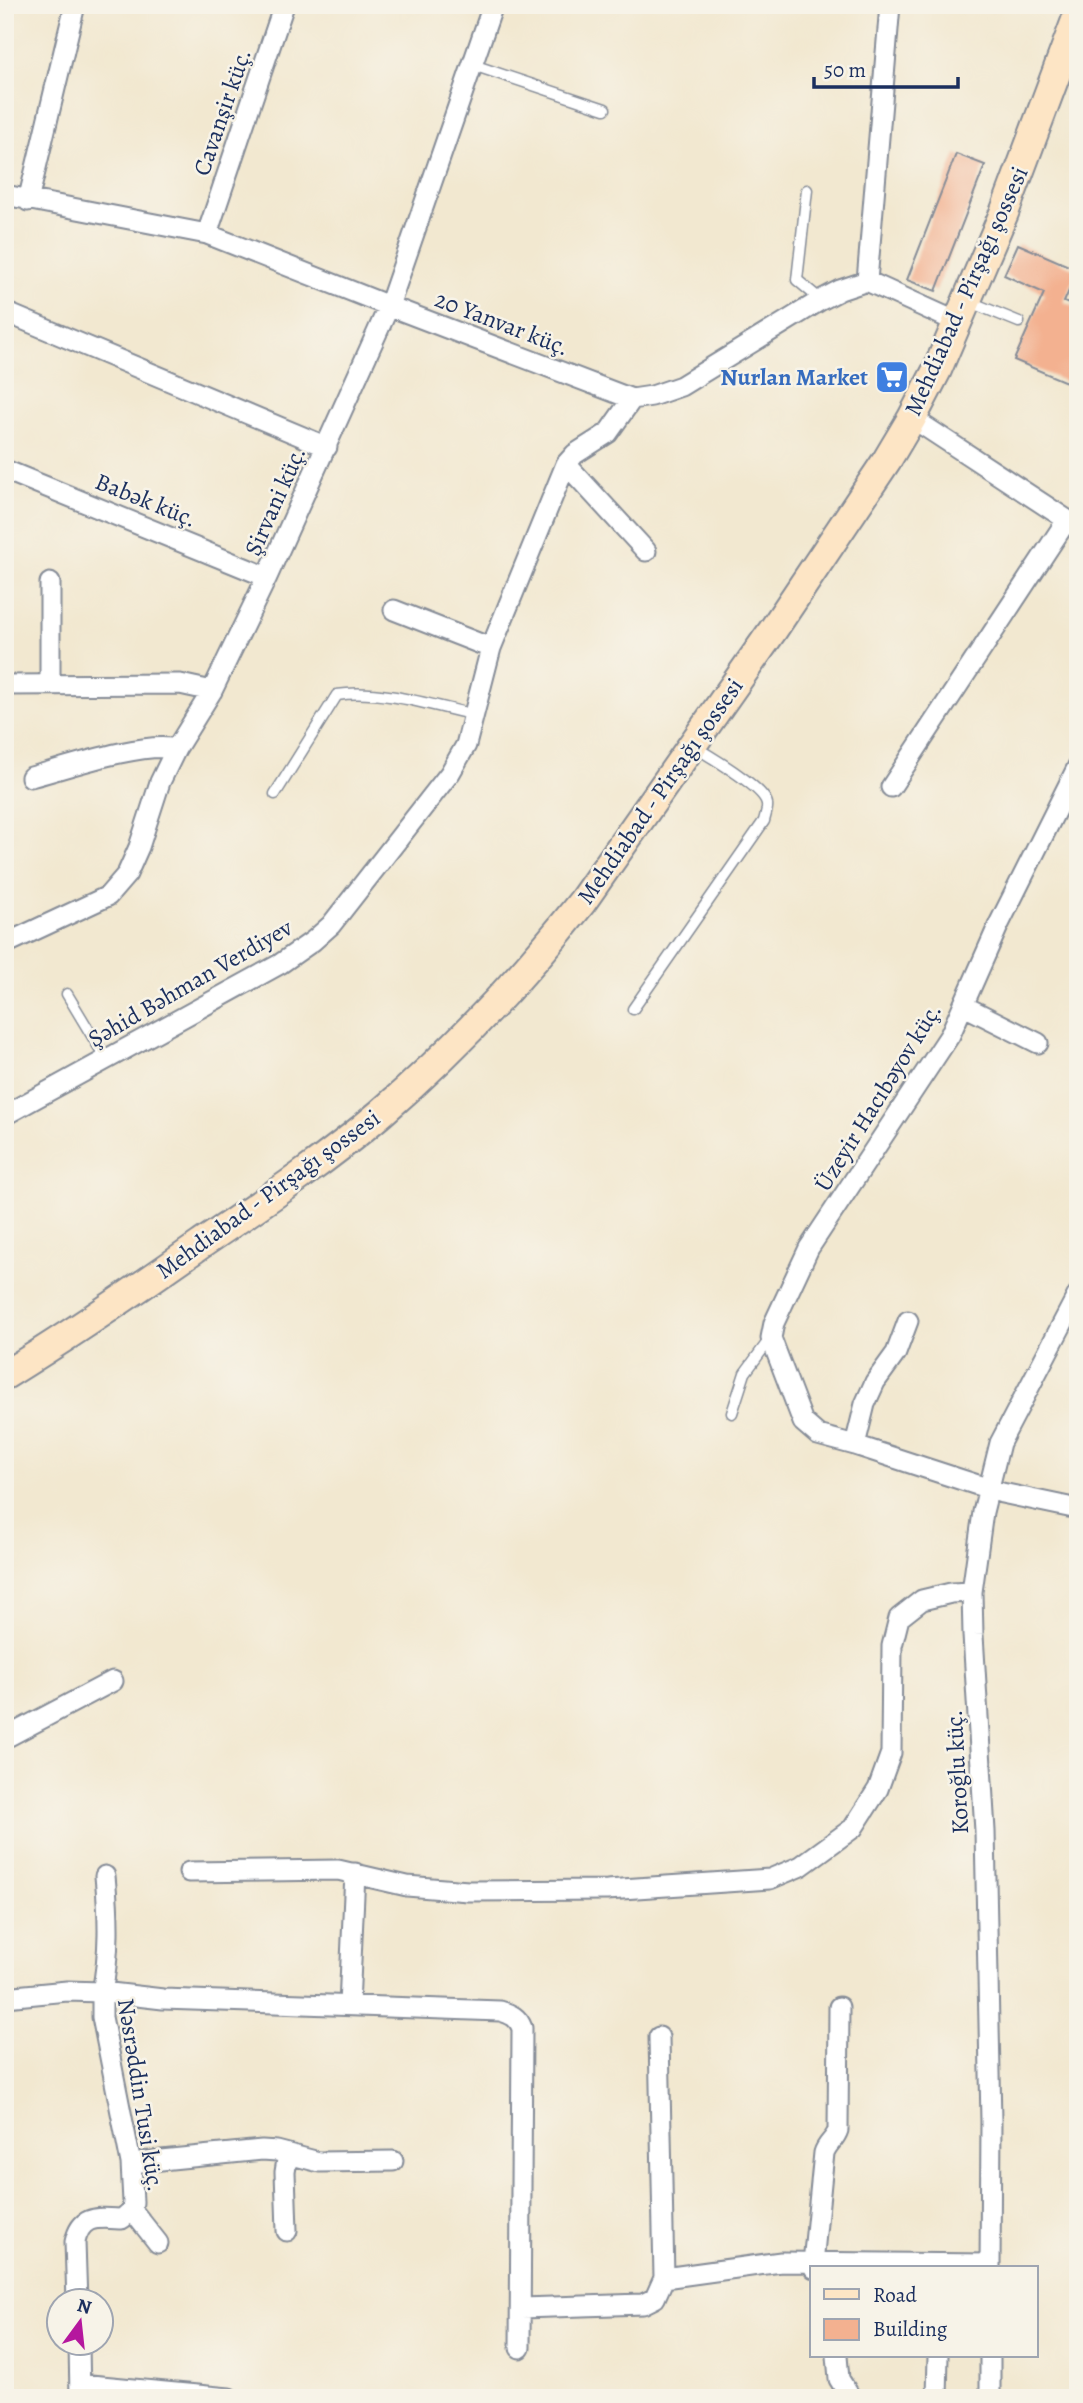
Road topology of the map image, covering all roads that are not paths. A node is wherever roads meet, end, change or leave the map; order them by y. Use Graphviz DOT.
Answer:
graph roads {
  1 [pos="75,5"];
  2 [pos="284,5"];
  3 [pos="494,5"];
  4 [pos="890,5"];
  5 [pos="1077,18"];
  6 [pos="472,65"];
  7 [pos="606,109"];
  8 [pos="807,190"];
  9 [pos="5,195"];
  10 [pos="28,201"];
  11 [pos="207,234"];
  12 [pos="867,281"];
  13 [pos="821,300"];
  14 [pos="389,306"];
  15 [pos="962,311"];
  16 [pos="5,313"];
  17 [pos="1018,322"];
  18 [pos="632,399"];
  19 [pos="912,418"];
  20 [pos="327,447"];
  21 [pos="566,464"];
  22 [pos="5,470"];
  23 [pos="1072,524"];
  24 [pos="646,551"];
  25 [pos="267,576"];
  26 [pos="50,583"];
  27 [pos="394,610"];
  28 [pos="491,648"];
  29 [pos="50,684"];
  30 [pos="5,685"];
  31 [pos="212,691"];
  32 [pos="475,715"];
  33 [pos="692,745"];
  34 [pos="176,749"];
  35 [pos="1078,766"];
  36 [pos="31,777"];
  37 [pos="891,787"];
  38 [pos="275,794"];
  39 [pos="5,944"];
  40 [pos="67,994"];
  41 [pos="964,1006"];
  42 [pos="634,1009"];
  43 [pos="1038,1043"];
  44 [pos="107,1059"];
  45 [pos="5,1115"];
  46 [pos="1078,1294"];
  47 [pos="908,1321"];
  48 [pos="771,1338"];
  49 [pos="5,1375"];
  50 [pos="732,1413"];
  51 [pos="855,1445"];
  52 [pos="989,1488"];
  53 [pos="1078,1509"];
  54 [pos="972,1592"];
  55 [pos="113,1681"];
  56 [pos="5,1738"];
  57 [pos="189,1872"];
  58 [pos="355,1873"];
  59 [pos="106,1876"];
  60 [pos="102,1992"];
  61 [pos="5,1997"];
  62 [pos="349,2005"];
  63 [pos="839,2007"];
  64 [pos="659,2037"];
  65 [pos="288,2154"];
  66 [pos="393,2161"];
  67 [pos="131,2163"];
  68 [pos="132,2210"];
  69 [pos="288,2231"];
  70 [pos="158,2243"];
  71 [pos="814,2265"];
  72 [pos="990,2266"];
  73 [pos="664,2278"];
  74 [pos="77,2288"];
  75 [pos="522,2308"];
  76 [pos="520,2347"];
  77 [pos="79,2358"];
  78 [pos="838,2358"];
  79 [pos="938,2358"];
  80 [pos="990,2358"];
  81 [pos="80,2391"];
  82 [pos="229,2398"];
  83 [pos="851,2398"];
  84 [pos="937,2398"];
  85 [pos="989,2398"];
  1 -- 10 [label="street"];
  2 -- 11 [label="street, Cavanşir küç."];
  3 -- 6 [label="street, Şirvani küç."];
  4 -- 12 [label="street"];
  5 -- 15 [label="main road, Mehdiabad - Pirşağı şossesi"];
  6 -- 7 [label="lane"];
  6 -- 14 [label="street, Şirvani küç."];
  8 -- 13 [label="lane"];
  9 -- 10 [label="street, 20 Yanvar küç."];
  10 -- 11 [label="street, 20 Yanvar küç."];
  11 -- 14 [label="street, 20 Yanvar küç."];
  12 -- 13 [label="street"];
  12 -- 15 [label="street"];
  13 -- 18 [label="street"];
  14 -- 18 [label="street, 20 Yanvar küç."];
  14 -- 20 [label="street, Şirvani küç."];
  15 -- 17 [label="lane"];
  15 -- 19 [label="main road, Mehdiabad - Pirşağı şossesi"];
  16 -- 20 [label="street"];
  18 -- 21 [label="street, Şəhid Bəhman Verdiyev"];
  19 -- 23 [label="street"];
  19 -- 33 [label="main road, Mehdiabad - Pirşağı şossesi"];
  20 -- 25 [label="street, Şirvani küç."];
  21 -- 24 [label="street"];
  21 -- 28 [label="street, Şəhid Bəhman Verdiyev"];
  22 -- 25 [label="street, Babək küç."];
  23 -- 37 [label="street"];
  25 -- 31 [label="street, Şirvani küç."];
  26 -- 29 [label="street"];
  27 -- 28 [label="street"];
  28 -- 32 [label="street, Şəhid Bəhman Verdiyev"];
  29 -- 30 [label="street"];
  29 -- 31 [label="street"];
  31 -- 34 [label="street, Şirvani küç."];
  32 -- 38 [label="lane"];
  32 -- 44 [label="street, Şəhid Bəhman Verdiyev"];
  33 -- 42 [label="lane"];
  33 -- 49 [label="main road, Mehdiabad - Pirşağı şossesi"];
  34 -- 36 [label="street"];
  34 -- 39 [label="street, Şirvani küç."];
  35 -- 41 [label="street, Üzeyir Hacıbəyov küç."];
  40 -- 44 [label="lane"];
  41 -- 43 [label="street"];
  41 -- 48 [label="street, Üzeyir Hacıbəyov küç."];
  44 -- 45 [label="street, Şəhid Bəhman Verdiyev"];
  46 -- 52 [label="street, Koroğlu küç."];
  47 -- 51 [label="street"];
  48 -- 50 [label="lane"];
  48 -- 51 [label="street"];
  51 -- 52 [label="street"];
  52 -- 53 [label="street"];
  52 -- 54 [label="street, Koroğlu küç."];
  54 -- 58 [label="street"];
  54 -- 72 [label="street, Koroğlu küç."];
  55 -- 56 [label="street"];
  57 -- 58 [label="street"];
  58 -- 62 [label="street"];
  59 -- 60 [label="street"];
  60 -- 61 [label="street, Nəsrəddin Tusi küç."];
  60 -- 62 [label="street"];
  60 -- 67 [label="street, Nəsrəddin Tusi küç."];
  62 -- 75 [label="street"];
  63 -- 71 [label="street"];
  64 -- 73 [label="street"];
  65 -- 66 [label="street"];
  65 -- 67 [label="street"];
  65 -- 69 [label="street"];
  67 -- 68 [label="street, Nəsrəddin Tusi küç."];
  68 -- 70 [label="street"];
  68 -- 74 [label="street, Nəsrəddin Tusi küç."];
  71 -- 72 [label="street"];
  71 -- 73 [label="street"];
  73 -- 75 [label="street"];
  75 -- 76 [label="street"];
  77 -- 81 [label="street"];
  78 -- 83 [label="street"];
  79 -- 84 [label="street"];
  80 -- 85 [label="street"];
  81 -- 82 [label="street"];
}
